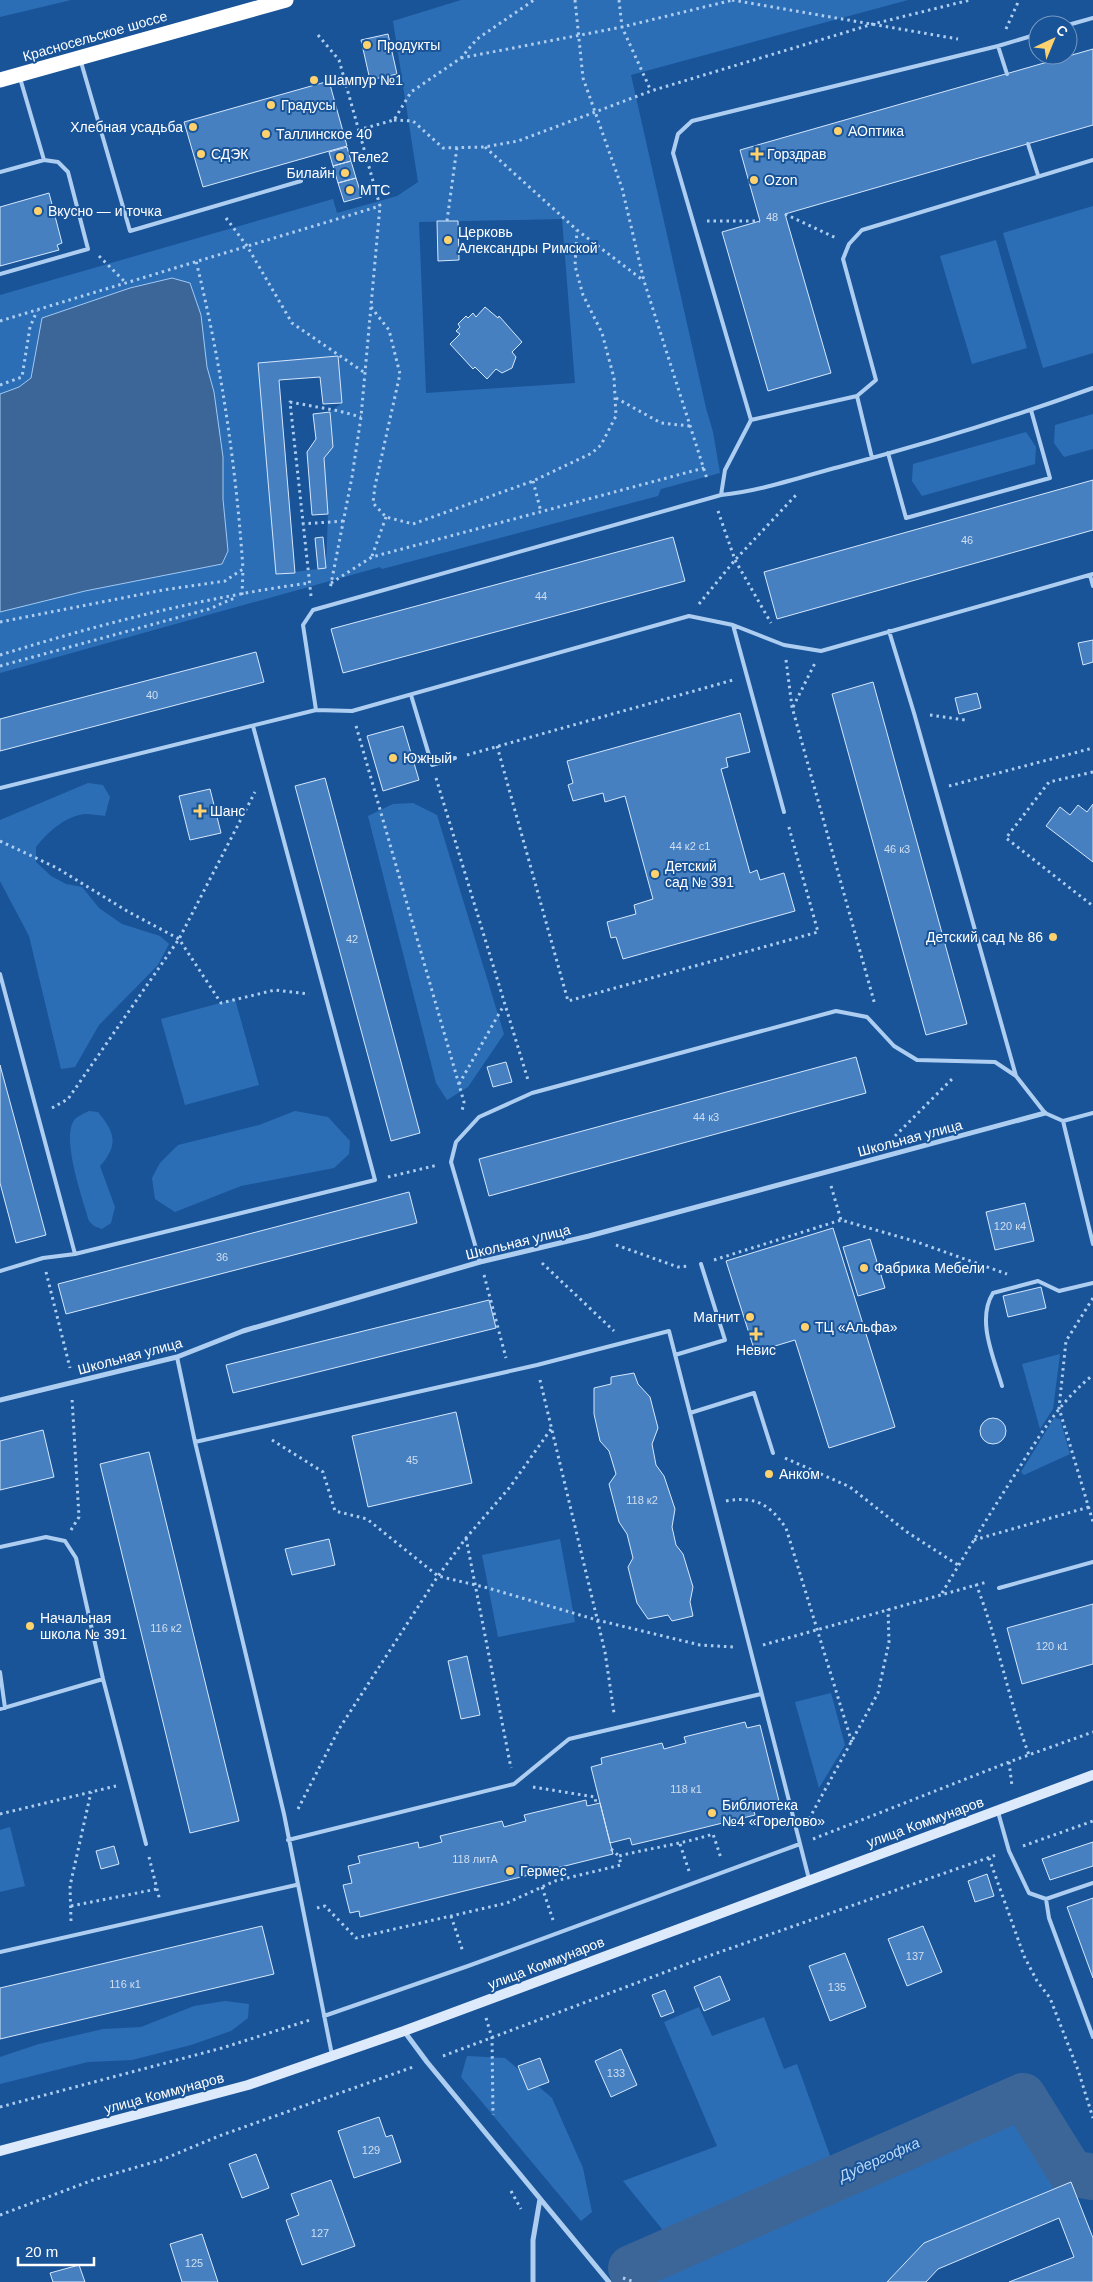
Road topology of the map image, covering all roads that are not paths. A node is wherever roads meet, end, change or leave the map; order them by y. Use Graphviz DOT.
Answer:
graph roads {
  1 [pos="286,0"];
  2 [pos="1093,18"];
  3 [pos="1078,22"];
  4 [pos="1028,37"];
  5 [pos="998,46"];
  6 [pos="80,58"];
  7 [pos="1007,74"];
  8 [pos="19,75"];
  9 [pos="0,80"];
  10 [pos="1028,144"];
  11 [pos="44,160"];
  12 [pos="1093,160"];
  13 [pos="0,172"];
  14 [pos="1038,175"];
  15 [pos="301,181"];
  16 [pos="0,274"];
  17 [pos="1093,388"];
  18 [pos="857,396"];
  19 [pos="1031,410"];
  20 [pos="751,420"];
  21 [pos="888,453"];
  22 [pos="872,458"];
  23 [pos="721,495"];
  24 [pos="1091,575"];
  25 [pos="1093,586"];
  26 [pos="733,625"];
  27 [pos="889,631"];
  28 [pos="411,695"];
  29 [pos="316,710"];
  30 [pos="253,726"];
  31 [pos="454,758"];
  32 [pos="0,788"];
  33 [pos="784,812"];
  34 [pos="0,974"];
  35 [pos="1016,1076"];
  36 [pos="1045,1113"];
  37 [pos="1093,1113"];
  38 [pos="1063,1121"];
  39 [pos="1093,1244"];
  40 [pos="75,1254"];
  41 [pos="480,1262"];
  42 [pos="701,1264"];
  43 [pos="0,1271"];
  44 [pos="1093,1284"];
  45 [pos="675,1356"];
  46 [pos="176,1357"];
  47 [pos="1002,1386"];
  48 [pos="0,1400"];
  49 [pos="690,1413"];
  50 [pos="195,1442"];
  51 [pos="772,1453"];
  52 [pos="0,1547"];
  53 [pos="1093,1562"];
  54 [pos="999,1588"];
  55 [pos="0,1672"];
  56 [pos="104,1680"];
  57 [pos="761,1694"];
  58 [pos="5,1708"];
  59 [pos="0,1709"];
  60 [pos="1093,1775"];
  61 [pos="997,1810"];
  62 [pos="288,1840"];
  63 [pos="146,1844"];
  64 [pos="800,1844"];
  65 [pos="808,1879"];
  66 [pos="1093,1883"];
  67 [pos="296,1885"];
  68 [pos="1046,1899"];
  69 [pos="0,1952"];
  70 [pos="324,2016"];
  71 [pos="404,2031"];
  72 [pos="1093,2037"];
  73 [pos="332,2056"];
  74 [pos="0,2151"];
  75 [pos="540,2199"];
  76 [pos="533,2282"];
  77 [pos="609,2282"];
  1 -- 6 [label="highway, Красносельское шоссе"];
  2 -- 3 [label="lane"];
  4 -- 5 [label="lane"];
  5 -- 7 [label="lane"];
  5 -- 20 [label="lane"];
  6 -- 8 [label="highway, Красносельское шоссе"];
  6 -- 15 [label="lane"];
  8 -- 9 [label="highway, Красносельское шоссе"];
  8 -- 11 [label="lane"];
  10 -- 14 [label="lane"];
  11 -- 13 [label="lane"];
  11 -- 16 [label="lane"];
  12 -- 14 [label="lane"];
  14 -- 18 [label="lane"];
  17 -- 19 [label="lane"];
  18 -- 20 [label="lane"];
  18 -- 22 [label="lane"];
  19 -- 21 [label="lane"];
  19 -- 21 [label="lane"];
  20 -- 23 [label="lane"];
  21 -- 22 [label="lane"];
  22 -- 23 [label="lane"];
  23 -- 29 [label="lane"];
  24 -- 25 [label="lane"];
  24 -- 27 [label="lane"];
  26 -- 27 [label="lane"];
  26 -- 28 [label="lane"];
  26 -- 33 [label="lane"];
  27 -- 35 [label="lane"];
  28 -- 29 [label="lane"];
  28 -- 31 [label="lane"];
  29 -- 30 [label="lane"];
  30 -- 32 [label="lane"];
  30 -- 40 [label="lane"];
  34 -- 40 [label="lane"];
  35 -- 36 [label="lane"];
  35 -- 41 [label="lane"];
  36 -- 38 [label="lane"];
  36 -- 41 [label="street, Школьная улица"];
  37 -- 38 [label="lane"];
  38 -- 39 [label="lane"];
  40 -- 43 [label="lane"];
  41 -- 46 [label="street, Школьная улица"];
  42 -- 45 [label="lane"];
  44 -- 47 [label="lane"];
  45 -- 49 [label="lane"];
  45 -- 50 [label="lane"];
  46 -- 48 [label="street, Школьная улица"];
  46 -- 50 [label="lane"];
  49 -- 51 [label="lane"];
  49 -- 57 [label="lane"];
  50 -- 62 [label="lane"];
  52 -- 56 [label="lane"];
  53 -- 54 [label="lane"];
  55 -- 58 [label="lane"];
  56 -- 58 [label="lane"];
  56 -- 63 [label="lane"];
  57 -- 62 [label="lane"];
  57 -- 64 [label="lane"];
  58 -- 59 [label="lane"];
  60 -- 61 [label="street, улица Коммунаров"];
  61 -- 65 [label="street, улица Коммунаров"];
  61 -- 68 [label="lane"];
  62 -- 67 [label="lane"];
  64 -- 65 [label="lane"];
  64 -- 70 [label="lane"];
  65 -- 71 [label="street, улица Коммунаров"];
  66 -- 68 [label="lane"];
  67 -- 69 [label="lane"];
  67 -- 70 [label="lane"];
  68 -- 72 [label="lane"];
  70 -- 73 [label="lane"];
  71 -- 73 [label="street, улица Коммунаров"];
  71 -- 75 [label="street"];
  73 -- 74 [label="street, улица Коммунаров"];
  75 -- 76 [label="street"];
  75 -- 77 [label="street"];
}
